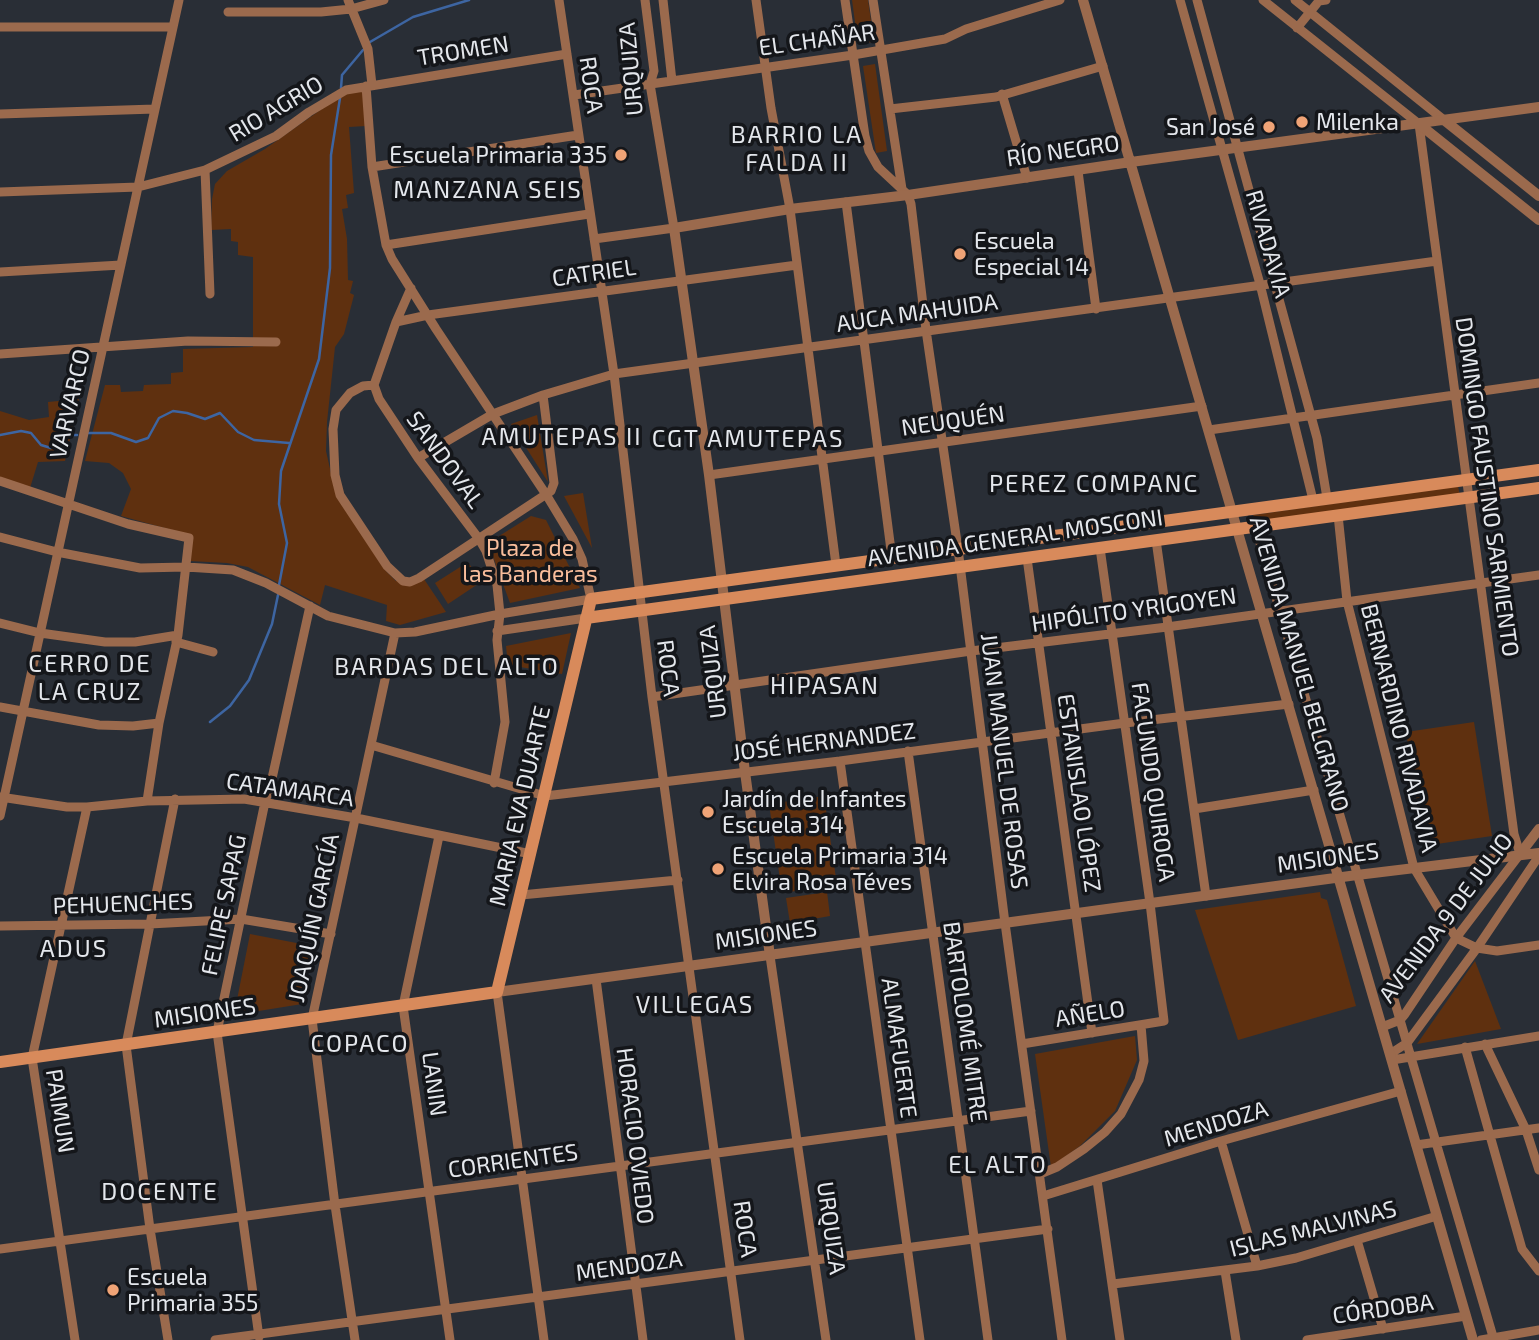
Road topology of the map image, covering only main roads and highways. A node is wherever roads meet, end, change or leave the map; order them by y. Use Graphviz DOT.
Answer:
graph roads {
  1 [pos="1539,470"];
  2 [pos="1539,488"];
  3 [pos="591,599"];
  4 [pos="586,618"];
  5 [pos="497,992"];
  6 [pos="0,1062"];
  1 -- 3 [label="main road, AVENIDA GENERAL MOSCONI"];
  2 -- 4 [label="main road, AVENIDA GENERAL MOSCONI"];
  3 -- 4 [label="main road, MARIA EVA DUARTE"];
  4 -- 5 [label="main road, MARIA EVA DUARTE"];
  5 -- 6 [label="main road, MISIONES"];
}
